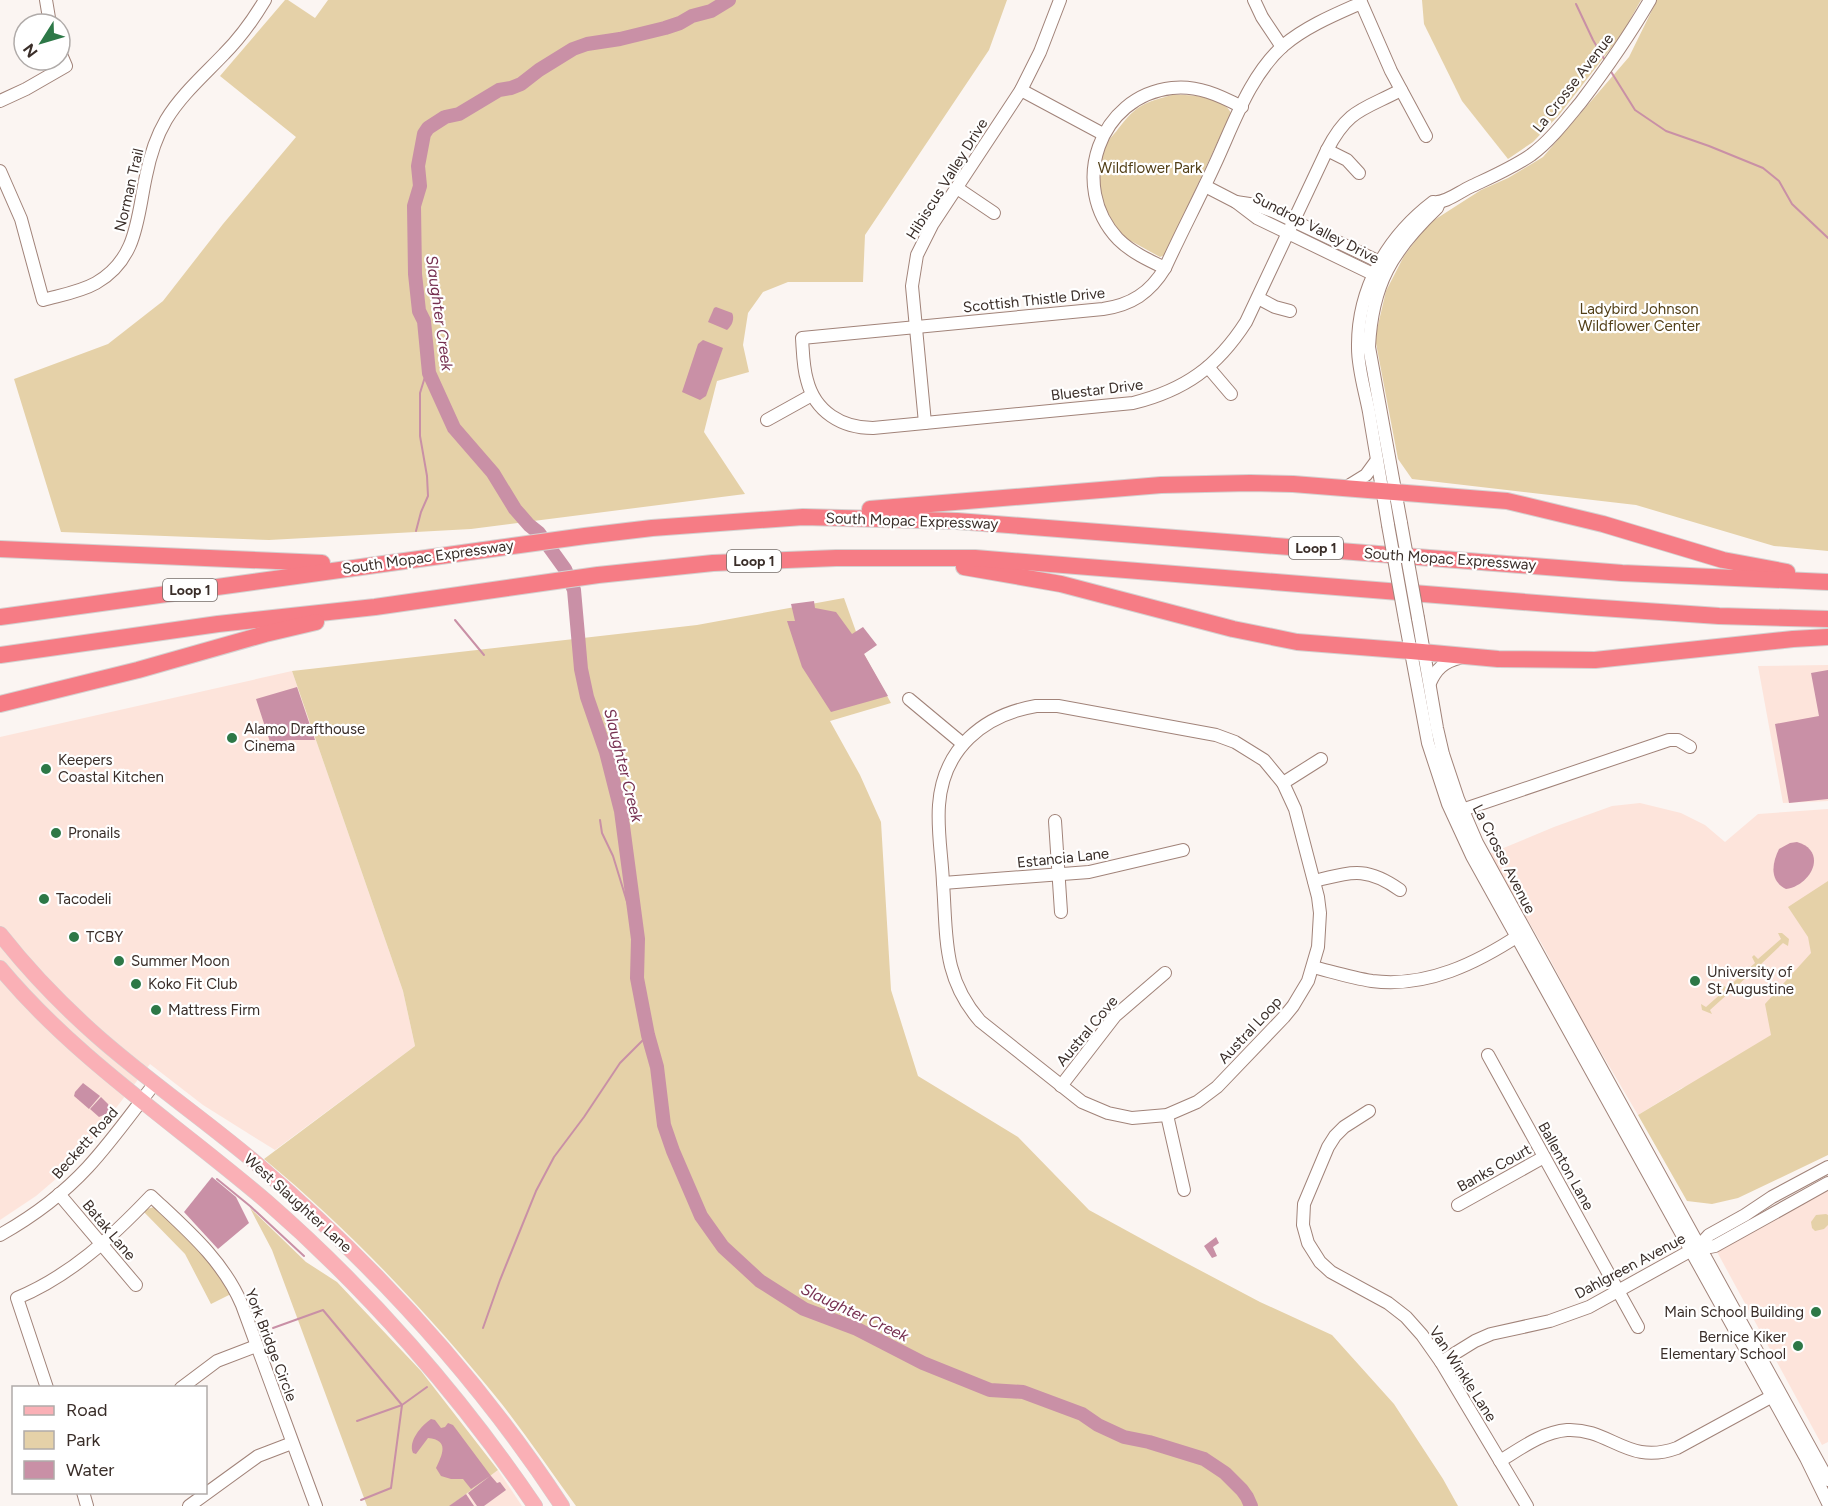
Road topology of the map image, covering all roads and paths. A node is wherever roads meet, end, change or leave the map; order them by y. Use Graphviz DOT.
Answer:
graph roads {
  1 [pos="265,0"];
  2 [pos="1060,0"];
  3 [pos="1254,0"];
  4 [pos="1650,0"];
  5 [pos="1360,2"];
  6 [pos="1282,47"];
  7 [pos="56,72"];
  8 [pos="1021,90"];
  9 [pos="1401,90"];
  10 [pos="0,101"];
  11 [pos="1242,107"];
  12 [pos="1103,134"];
  13 [pos="1426,136"];
  14 [pos="1328,150"];
  15 [pos="0,171"];
  16 [pos="1359,173"];
  17 [pos="1204,186"];
  18 [pos="957,188"];
  19 [pos="1236,202"];
  20 [pos="994,213"];
  21 [pos="1294,221"];
  22 [pos="1288,233"];
  23 [pos="1384,264"];
  24 [pos="1164,268"];
  25 [pos="1378,276"];
  26 [pos="1258,298"];
  27 [pos="1290,311"];
  28 [pos="916,327"];
  29 [pos="1208,367"];
  30 [pos="1231,394"];
  31 [pos="812,395"];
  32 [pos="767,420"];
  33 [pos="925,423"];
  34 [pos="1377,460"];
  35 [pos="1344,489"];
  36 [pos="1389,492"];
  37 [pos="803,518"];
  38 [pos="0,549"];
  39 [pos="910,558"];
  40 [pos="380,563"];
  41 [pos="1828,580"];
  42 [pos="375,607"];
  43 [pos="0,617"];
  44 [pos="1412,619"];
  45 [pos="1828,619"];
  46 [pos="1828,637"];
  47 [pos="1417,651"];
  48 [pos="0,655"];
  49 [pos="1468,656"];
  50 [pos="1430,683"];
  51 [pos="909,699"];
  52 [pos="0,704"];
  53 [pos="963,744"];
  54 [pos="1690,747"];
  55 [pos="1322,759"];
  56 [pos="1283,783"];
  57 [pos="1462,810"];
  58 [pos="1055,821"];
  59 [pos="1184,850"];
  60 [pos="1059,875"];
  61 [pos="1314,881"];
  62 [pos="944,883"];
  63 [pos="1400,890"];
  64 [pos="1062,912"];
  65 [pos="0,934"];
  66 [pos="1520,934"];
  67 [pos="0,942"];
  68 [pos="1313,967"];
  69 [pos="0,968"];
  70 [pos="32,971"];
  71 [pos="1165,973"];
  72 [pos="1488,1055"];
  73 [pos="155,1083"];
  74 [pos="1061,1086"];
  75 [pos="142,1100"];
  76 [pos="1369,1111"];
  77 [pos="1167,1115"];
  78 [pos="1544,1157"];
  79 [pos="1828,1167"];
  80 [pos="1828,1183"];
  81 [pos="1184,1190"];
  82 [pos="59,1194"];
  83 [pos="1458,1204"];
  84 [pos="0,1235"];
  85 [pos="102,1245"];
  86 [pos="1695,1249"];
  87 [pos="136,1285"];
  88 [pos="1619,1291"];
  89 [pos="1638,1328"];
  90 [pos="256,1346"];
  91 [pos="1441,1362"];
  92 [pos="46,1386"];
  93 [pos="184,1386"];
  94 [pos="1776,1394"];
  95 [pos="292,1443"];
  96 [pos="1500,1461"];
  97 [pos="1828,1480"];
  98 [pos="546,1483"];
  99 [pos="207,1493"];
  100 [pos="205,1494"];
  101 [pos="532,1500"];
  102 [pos="1828,1503"];
  103 [pos="189,1506"];
  104 [pos="316,1506"];
  105 [pos="562,1506"];
  106 [pos="1527,1506"];
  1 -- 15 [label="street, Norman Trail"];
  2 -- 8 [label="street, Hibiscus Valley Drive"];
  3 -- 6 [label="street"];
  4 -- 23 [label="street, La Crosse Avenue"];
  5 -- 6 [label="street, Scottish Thistle Drive"];
  5 -- 9 [label="street"];
  6 -- 11 [label="street, Scottish Thistle Drive"];
  7 -- 10 [label="street"];
  8 -- 12 [label="street"];
  8 -- 18 [label="street, Hibiscus Valley Drive"];
  9 -- 13 [label="street"];
  9 -- 14 [label="street, Bluestar Drive"];
  11 -- 12 [label="street"];
  11 -- 17 [label="street, Scottish Thistle Drive"];
  12 -- 24 [label="street"];
  14 -- 16 [label="street"];
  14 -- 21 [label="street, Bluestar Drive"];
  17 -- 19 [label="street, Sundrop Valley Drive"];
  17 -- 24 [label="street, Scottish Thistle Drive"];
  18 -- 20 [label="street"];
  18 -- 28 [label="street, Hibiscus Valley Drive"];
  19 -- 21 [label="street, Sundrop Valley Drive"];
  19 -- 22 [label="street, Sundrop Valley Drive"];
  21 -- 22 [label="street, Bluestar Drive"];
  21 -- 23 [label="street, Sundrop Valley Drive"];
  22 -- 25 [label="street, Sundrop Valley Drive"];
  22 -- 26 [label="street, Bluestar Drive"];
  23 -- 25 [label="street, La Crosse Avenue"];
  24 -- 28 [label="street, Scottish Thistle Drive"];
  25 -- 34 [label="street, La Crosse Avenue"];
  25 -- 36 [label="street, La Crosse Avenue"];
  26 -- 27 [label="street"];
  26 -- 29 [label="street, Bluestar Drive"];
  28 -- 31 [label="street, Scottish Thistle Drive"];
  28 -- 33 [label="street, Hibiscus Valley Drive"];
  29 -- 30 [label="street"];
  29 -- 33 [label="street, Bluestar Drive"];
  31 -- 32 [label="street"];
  31 -- 33 [label="street, Bluestar Drive"];
  34 -- 35 [label="street"];
  34 -- 36 [label="street, La Crosse Avenue"];
  35 -- 36 [label="highway"];
  35 -- 37 [label="highway"];
  36 -- 41 [label="highway"];
  36 -- 44 [label="street, La Crosse Avenue, bridge"];
  36 -- 44 [label="street, La Crosse Avenue, bridge"];
  37 -- 40 [label="highway, South Mopac Expressway / Loop 1"];
  37 -- 41 [label="highway, South Mopac Expressway / Loop 1"];
  38 -- 40 [label="highway"];
  39 -- 42 [label="highway, Loop 1"];
  39 -- 45 [label="highway, Loop 1"];
  39 -- 47 [label="highway"];
  40 -- 43 [label="highway, South Mopac Expressway / Loop 1"];
  42 -- 48 [label="highway, Loop 1"];
  42 -- 52 [label="highway"];
  44 -- 47 [label="street, La Crosse Avenue"];
  46 -- 49 [label="highway"];
  47 -- 49 [label="highway"];
  47 -- 50 [label="street, La Crosse Avenue"];
  47 -- 66 [label="street, La Crosse Avenue"];
  49 -- 50 [label="street"];
  50 -- 57 [label="street, La Crosse Avenue"];
  51 -- 53 [label="street"];
  53 -- 56 [label="street, Austral Loop"];
  53 -- 62 [label="street, Austral Loop"];
  54 -- 57 [label="street"];
  55 -- 56 [label="street"];
  56 -- 61 [label="street, Austral Loop"];
  57 -- 66 [label="street, La Crosse Avenue"];
  58 -- 60 [label="street"];
  59 -- 60 [label="street, Estancia Lane"];
  60 -- 62 [label="street, Estancia Lane"];
  60 -- 64 [label="street"];
  61 -- 63 [label="street"];
  61 -- 68 [label="street, Austral Loop"];
  62 -- 74 [label="street, Austral Loop"];
  65 -- 70 [label="main road, West Slaughter Lane"];
  66 -- 68 [label="street"];
  66 -- 86 [label="street, La Crosse Avenue"];
  67 -- 70 [label="main road"];
  68 -- 77 [label="street, Austral Loop"];
  69 -- 75 [label="main road, West Slaughter Lane"];
  70 -- 73 [label="main road, West Slaughter Lane"];
  71 -- 74 [label="street, Austral Cove"];
  72 -- 78 [label="street, Ballenton Lane"];
  73 -- 75 [label="street, Beckett Road"];
  73 -- 98 [label="main road, West Slaughter Lane"];
  74 -- 77 [label="street, Austral Loop"];
  75 -- 82 [label="street, Beckett Road"];
  75 -- 101 [label="main road, West Slaughter Lane"];
  76 -- 91 [label="street, Van Winkle Lane"];
  77 -- 81 [label="street"];
  78 -- 83 [label="street, Banks Court"];
  78 -- 88 [label="street, Ballenton Lane"];
  79 -- 86 [label="street, Dahlgreen Avenue"];
  80 -- 86 [label="street, Dahlgreen Avenue"];
  82 -- 84 [label="street, Beckett Road"];
  82 -- 85 [label="street, Batak Lane"];
  85 -- 87 [label="street, Batak Lane"];
  85 -- 90 [label="street, York Bridge Circle"];
  85 -- 92 [label="street, York Bridge Circle"];
  86 -- 88 [label="street, Dahlgreen Avenue"];
  86 -- 94 [label="street, La Crosse Avenue"];
  88 -- 89 [label="street, Ballenton Lane"];
  88 -- 91 [label="street, Dahlgreen Avenue"];
  90 -- 93 [label="street"];
  90 -- 95 [label="street, York Bridge Circle"];
  91 -- 96 [label="street, Van Winkle Lane"];
  94 -- 96 [label="street"];
  94 -- 97 [label="street, La Crosse Avenue"];
  94 -- 102 [label="street, La Crosse Avenue"];
  95 -- 99 [label="street"];
  95 -- 104 [label="street, York Bridge Circle"];
  96 -- 106 [label="street, Van Winkle Lane"];
  98 -- 101 [label="main road"];
  98 -- 105 [label="main road, West Slaughter Lane"];
  100 -- 103 [label="street"];
}
